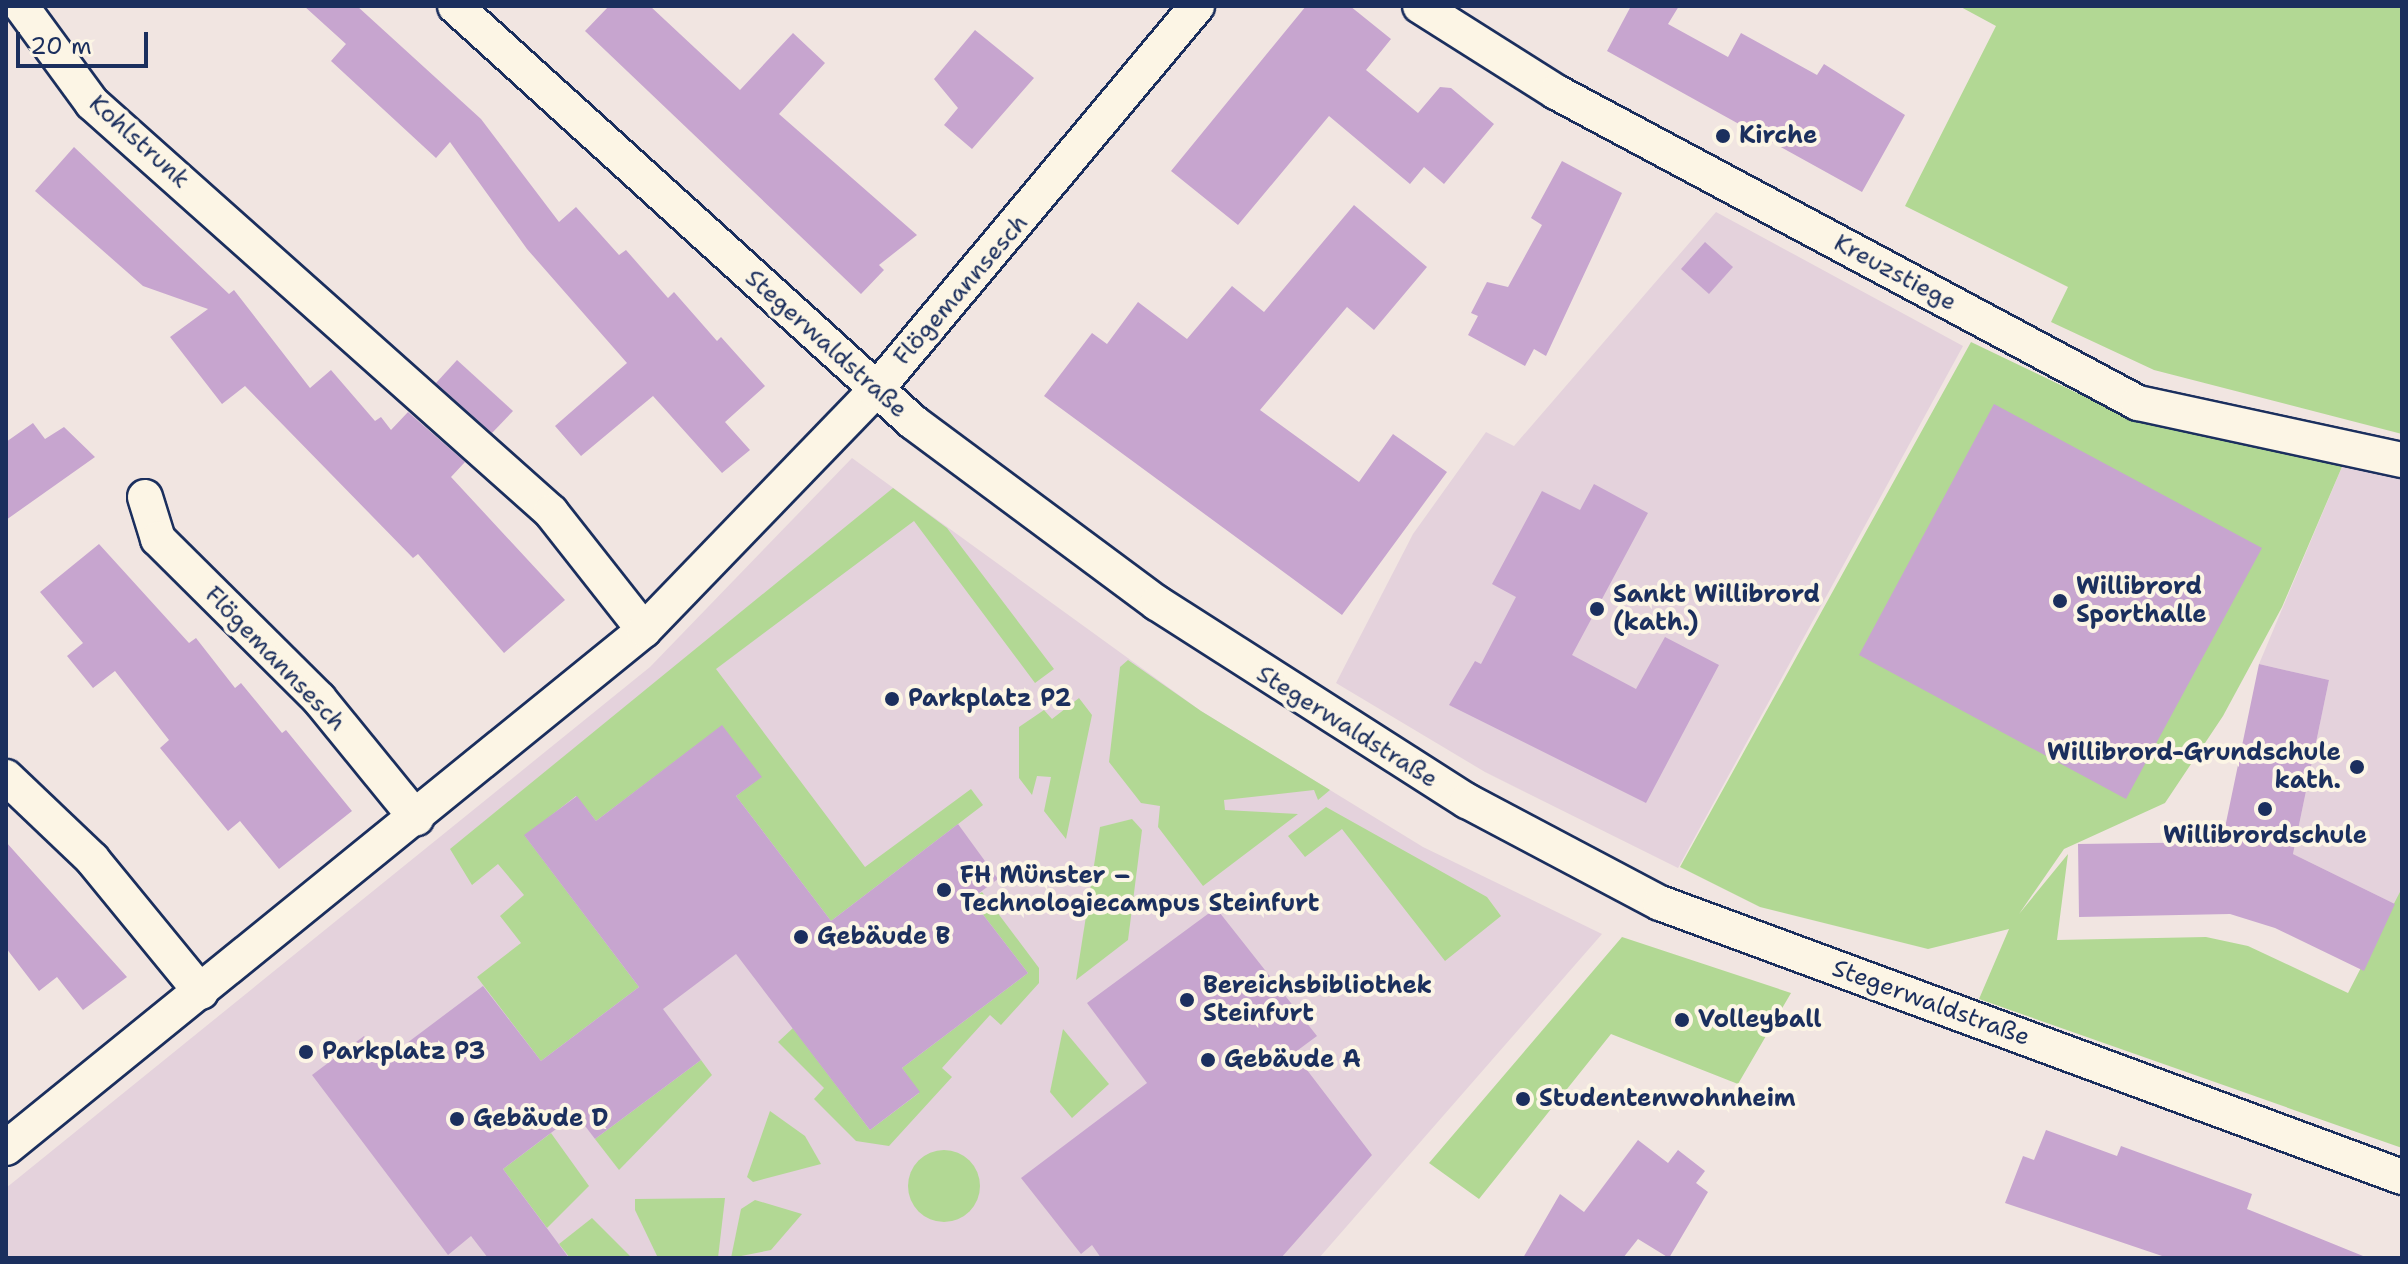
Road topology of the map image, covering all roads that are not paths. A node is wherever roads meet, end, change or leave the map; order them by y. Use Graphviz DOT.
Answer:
graph roads {
  1 [pos="21,6"];
  2 [pos="455,6"];
  3 [pos="1197,6"];
  4 [pos="1420,6"];
  5 [pos="875,391"];
  6 [pos="2402,460"];
  7 [pos="145,497"];
  8 [pos="644,630"];
  9 [pos="6,777"];
  10 [pos="416,818"];
  11 [pos="201,992"];
  12 [pos="6,1148"];
  13 [pos="2402,1177"];
  1 -- 8 [label="street, Kohlstrunk"];
  2 -- 5 [label="street, Stegerwaldstraße"];
  3 -- 5 [label="street, Flögemannsesch"];
  4 -- 6 [label="street, Kreuzstiege"];
  5 -- 8 [label="street, Flögemannsesch"];
  5 -- 13 [label="street, Stegerwaldstraße"];
  7 -- 10 [label="street, Flögemannsesch"];
  8 -- 10 [label="street, Flögemannsesch"];
  9 -- 11 [label="street"];
  10 -- 11 [label="street, Flögemannsesch"];
  11 -- 12 [label="street, Flögemannsesch"];
}
